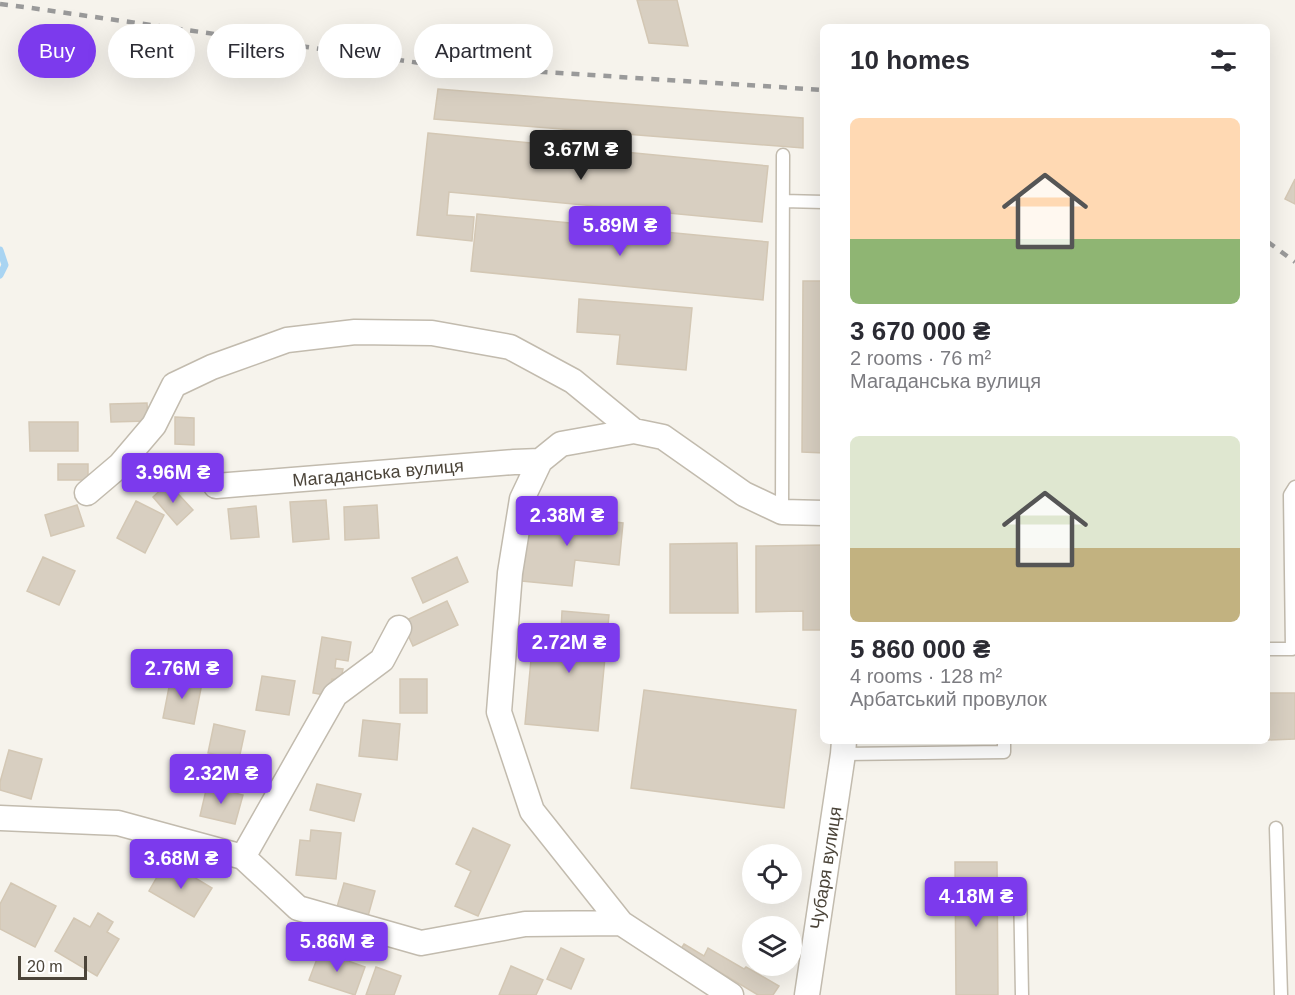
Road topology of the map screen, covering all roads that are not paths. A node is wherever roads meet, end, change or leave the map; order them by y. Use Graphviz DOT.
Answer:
graph roads {
  1 [pos="783,155"];
  2 [pos="783,201"];
  3 [pos="820,202"];
  4 [pos="634,431"];
  5 [pos="540,461"];
  6 [pos="216,486"];
  7 [pos="1295,487"];
  8 [pos="87,493"];
  9 [pos="782,512"];
  10 [pos="820,513"];
  11 [pos="399,628"];
  12 [pos="1270,649"];
  13 [pos="1004,744"];
  14 [pos="844,747"];
  15 [pos="0,818"];
  16 [pos="1276,828"];
  17 [pos="243,857"];
  18 [pos="1020,885"];
  19 [pos="621,923"];
  20 [pos="731,995"];
  21 [pos="807,995"];
  22 [pos="1022,995"];
  23 [pos="1281,995"];
  1 -- 2 [label="lane"];
  2 -- 3 [label="lane"];
  2 -- 9 [label="lane"];
  4 -- 5 [label="street"];
  4 -- 8 [label="street"];
  4 -- 9 [label="street"];
  5 -- 6 [label="street, Магаданська вулиця"];
  5 -- 19 [label="street"];
  7 -- 12 [label="lane"];
  9 -- 10 [label="street"];
  11 -- 17 [label="street"];
  13 -- 14 [label="lane"];
  14 -- 21 [label="street, Чубаря вулиця"];
  15 -- 17 [label="street"];
  16 -- 23 [label="lane"];
  17 -- 19 [label="street"];
  18 -- 22 [label="lane"];
  19 -- 20 [label="street"];
}
